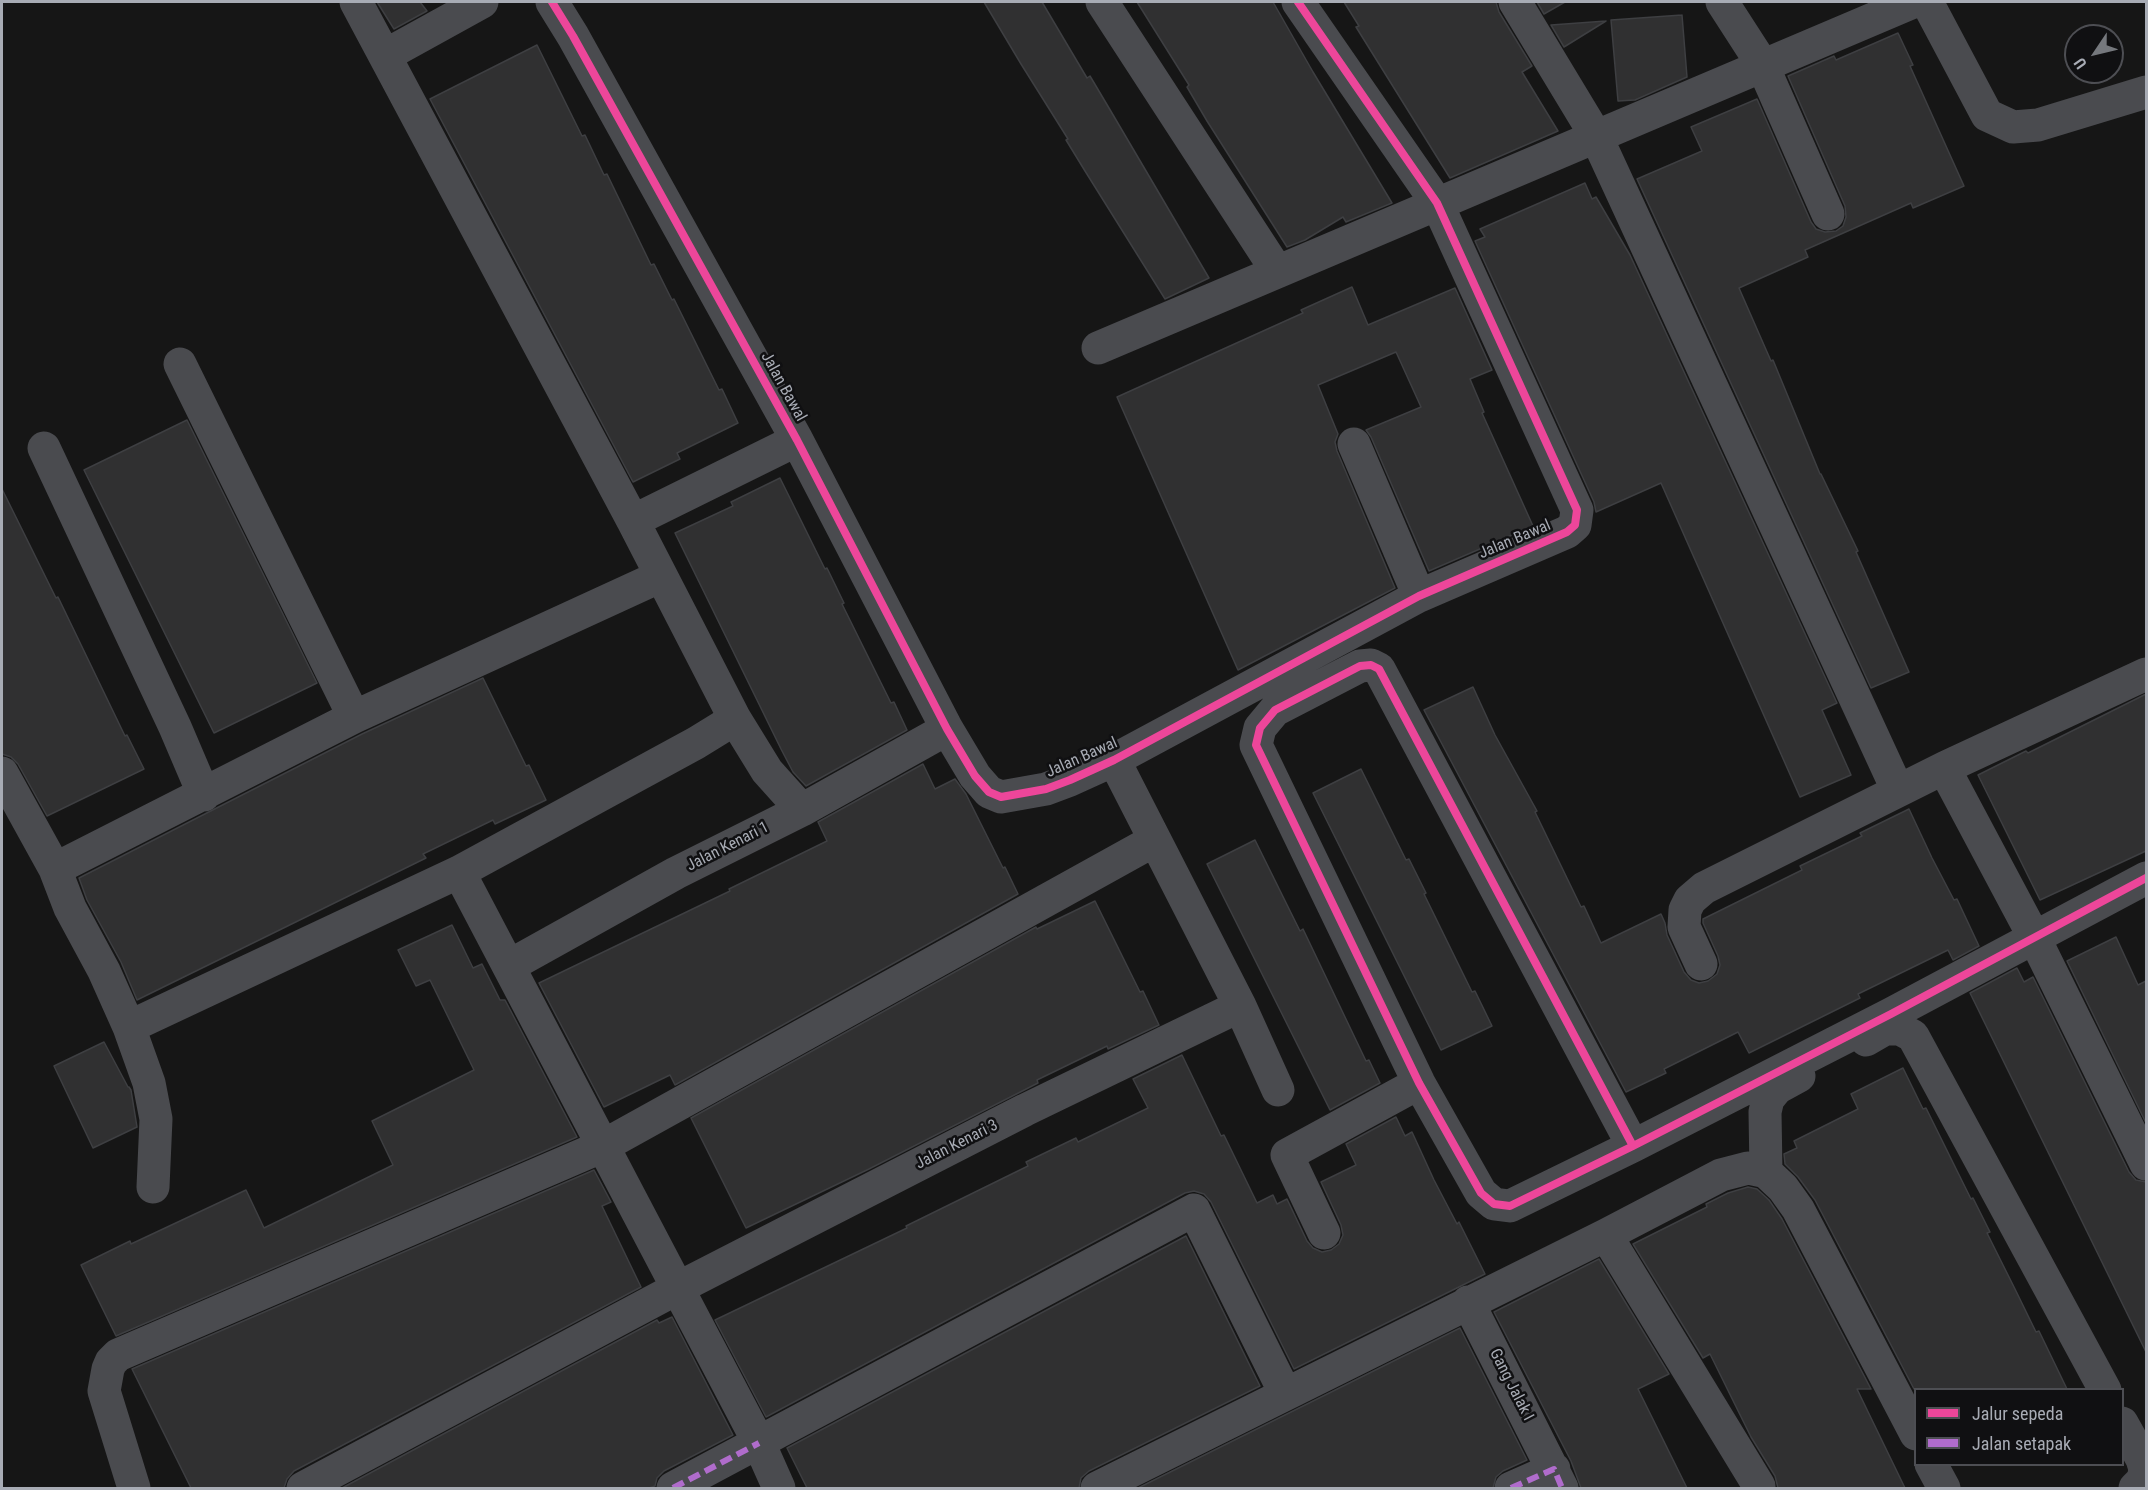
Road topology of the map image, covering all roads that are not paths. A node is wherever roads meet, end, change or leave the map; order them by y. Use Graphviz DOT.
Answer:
graph roads {
  1 [pos="356,2"];
  2 [pos="482,2"];
  3 [pos="552,2"];
  4 [pos="1102,2"];
  5 [pos="1298,2"];
  6 [pos="1515,2"];
  7 [pos="1722,2"];
  8 [pos="1913,2"];
  9 [pos="1927,2"];
  10 [pos="386,55"];
  11 [pos="1762,64"];
  12 [pos="2146,92"];
  13 [pos="1596,136"];
  14 [pos="1437,203"];
  15 [pos="1828,214"];
  16 [pos="1277,271"];
  17 [pos="1098,348"];
  18 [pos="180,364"];
  19 [pos="797,440"];
  20 [pos="1354,444"];
  21 [pos="44,448"];
  22 [pos="633,521"];
  23 [pos="661,576"];
  24 [pos="1419,596"];
  25 [pos="2146,674"];
  26 [pos="354,717"];
  27 [pos="735,719"];
  28 [pos="947,729"];
  29 [pos="1114,760"];
  30 [pos="1944,768"];
  31 [pos="2,773"];
  32 [pos="1898,791"];
  33 [pos="204,795"];
  34 [pos="802,810"];
  35 [pos="1155,840"];
  36 [pos="55,869"];
  37 [pos="459,872"];
  38 [pos="2146,878"];
  39 [pos="2034,937"];
  40 [pos="1701,964"];
  41 [pos="509,966"];
  42 [pos="1239,1006"];
  43 [pos="129,1027"];
  44 [pos="1419,1083"];
  45 [pos="1278,1090"];
  46 [pos="603,1146"];
  47 [pos="1633,1146"];
  48 [pos="2146,1164"];
  49 [pos="1766,1172"];
  50 [pos="153,1187"];
  51 [pos="1324,1233"];
  52 [pos="1606,1235"];
  53 [pos="676,1289"];
  54 [pos="1468,1302"];
  55 [pos="2104,1388"];
  56 [pos="1285,1393"];
  57 [pos="2124,1427"];
  58 [pos="1914,1430"];
  59 [pos="759,1443"];
  60 [pos="1932,1466"];
  61 [pos="1558,1478"];
  62 [pos="134,1488"];
  63 [pos="303,1488"];
  64 [pos="673,1488"];
  65 [pos="779,1488"];
  66 [pos="1097,1488"];
  67 [pos="1511,1488"];
  68 [pos="1759,1488"];
  69 [pos="1944,1488"];
  70 [pos="2135,1488"];
  1 -- 10 [label="street"];
  2 -- 10 [label="street"];
  3 -- 19 [label="street, Jalan Bawal"];
  4 -- 16 [label="street"];
  5 -- 14 [label="street, Jalan Bawal"];
  6 -- 13 [label="street"];
  7 -- 11 [label="street"];
  8 -- 11 [label="street"];
  9 -- 12 [label="street"];
  10 -- 22 [label="street"];
  11 -- 13 [label="street"];
  11 -- 15 [label="street"];
  13 -- 14 [label="street"];
  13 -- 32 [label="street"];
  14 -- 16 [label="street"];
  14 -- 24 [label="street, Jalan Bawal"];
  16 -- 17 [label="street"];
  18 -- 26 [label="street"];
  19 -- 22 [label="street"];
  19 -- 28 [label="street, Jalan Bawal"];
  20 -- 24 [label="street"];
  21 -- 33 [label="street"];
  22 -- 23 [label="street"];
  23 -- 26 [label="street"];
  23 -- 27 [label="street"];
  24 -- 29 [label="street, Jalan Bawal"];
  25 -- 30 [label="street"];
  26 -- 33 [label="street"];
  27 -- 34 [label="street"];
  27 -- 37 [label="street"];
  28 -- 29 [label="street, Jalan Bawal"];
  28 -- 34 [label="street, Jalan Kenari 1"];
  29 -- 35 [label="street"];
  30 -- 32 [label="street"];
  30 -- 39 [label="street"];
  31 -- 36 [label="street"];
  32 -- 40 [label="street"];
  33 -- 36 [label="street"];
  34 -- 41 [label="street, Jalan Kenari 1"];
  35 -- 42 [label="street"];
  35 -- 46 [label="street"];
  36 -- 43 [label="street"];
  37 -- 41 [label="street"];
  37 -- 43 [label="street"];
  38 -- 39 [label="street"];
  39 -- 47 [label="street"];
  39 -- 48 [label="street"];
  41 -- 46 [label="street"];
  42 -- 45 [label="street"];
  42 -- 53 [label="street, Jalan Kenari 3"];
  43 -- 50 [label="street"];
  44 -- 47 [label="street"];
  44 -- 47 [label="street"];
  44 -- 51 [label="street"];
  46 -- 53 [label="street"];
  46 -- 62 [label="street"];
  49 -- 52 [label="street"];
  49 -- 55 [label="street"];
  49 -- 58 [label="street"];
  52 -- 54 [label="street"];
  52 -- 68 [label="street"];
  53 -- 59 [label="street"];
  53 -- 63 [label="street, Jalan Kenari 3"];
  54 -- 56 [label="street"];
  54 -- 61 [label="street, Gang Jalak I"];
  56 -- 59 [label="street"];
  56 -- 66 [label="street"];
  57 -- 70 [label="street"];
  59 -- 64 [label="street"];
  59 -- 65 [label="street"];
  60 -- 69 [label="street"];
  61 -- 67 [label="street, Gang Jalak I"];
}
